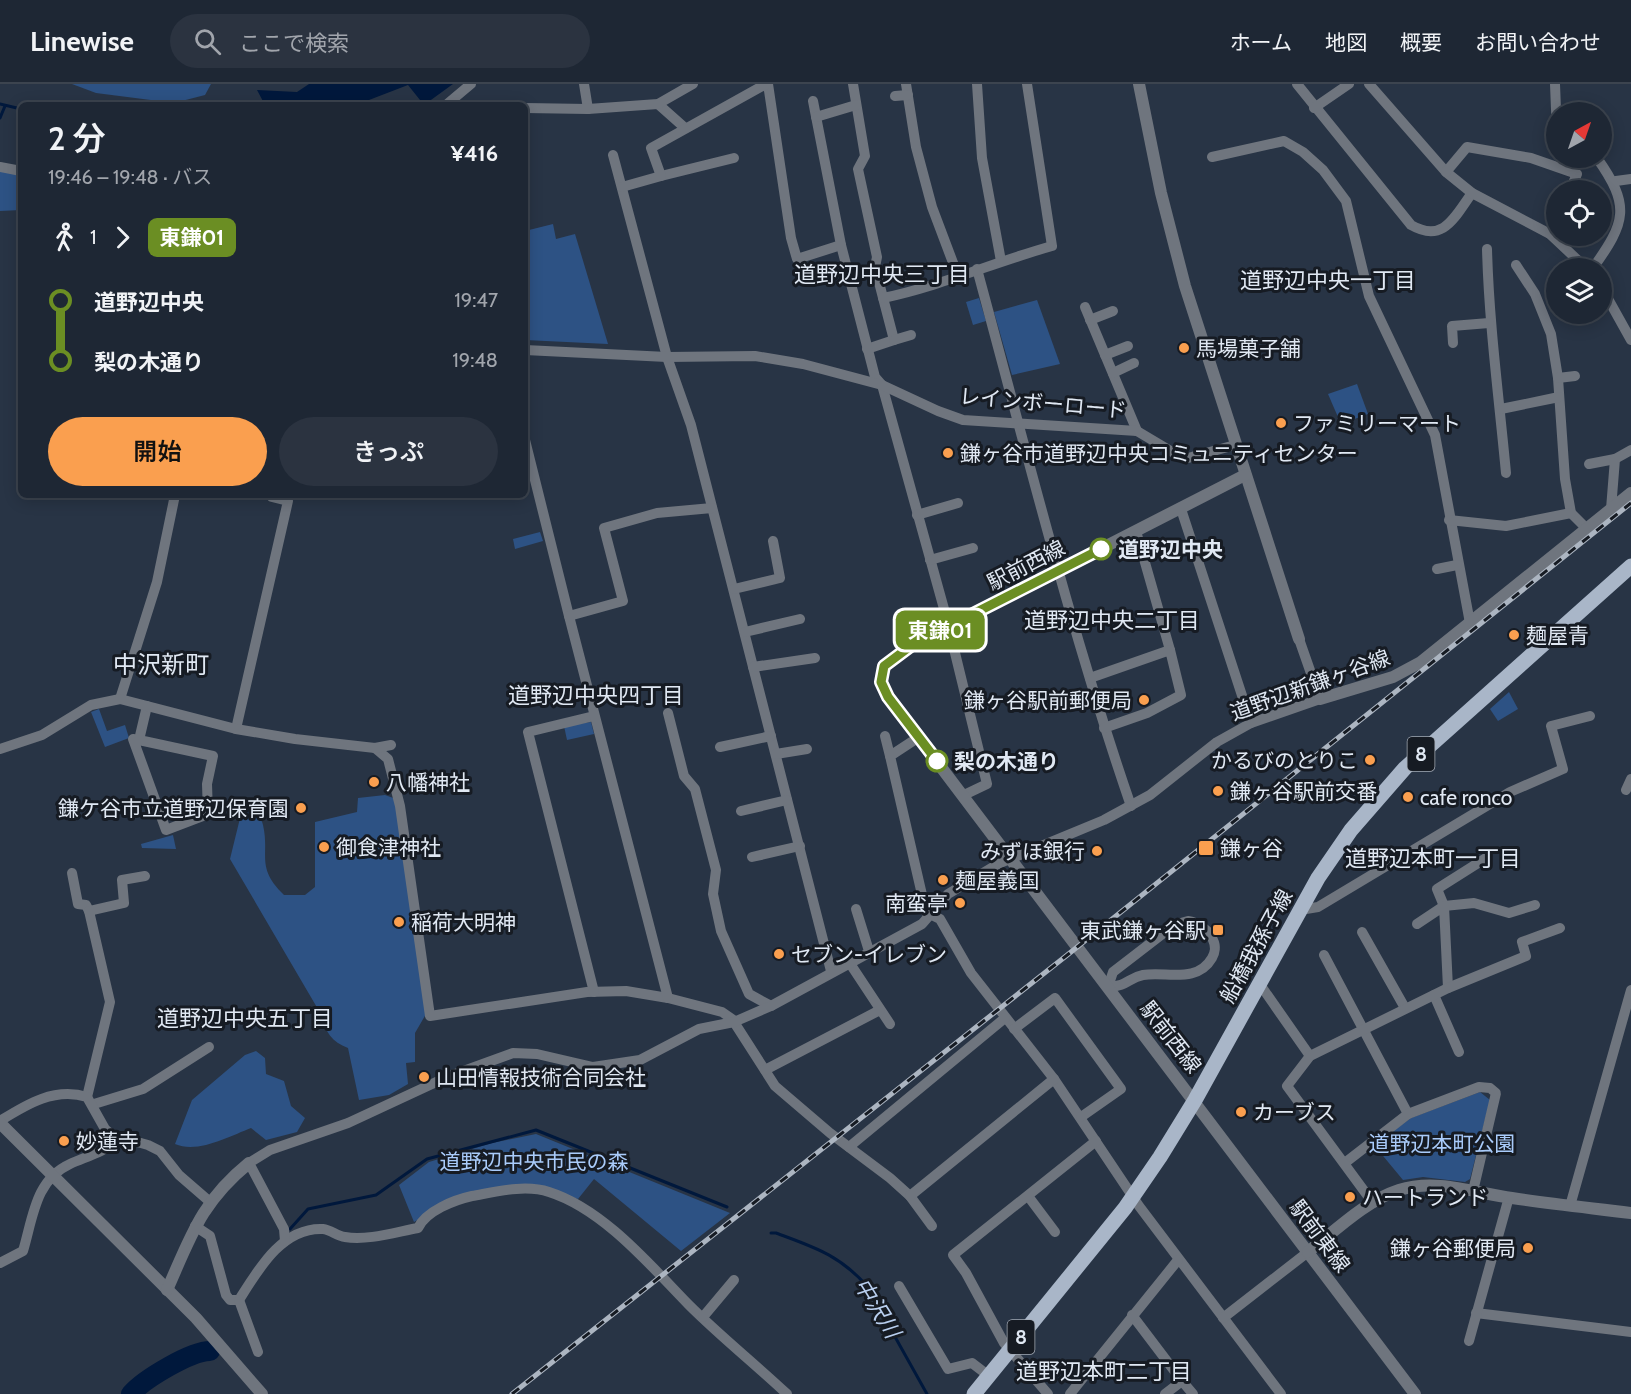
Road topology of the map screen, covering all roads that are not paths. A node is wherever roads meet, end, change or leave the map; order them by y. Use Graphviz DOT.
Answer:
graph roads {
  1 [pos="471,84"];
  2 [pos="584,84"];
  3 [pos="693,84"];
  4 [pos="767,84"];
  5 [pos="853,84"];
  6 [pos="977,84"];
  7 [pos="1027,84"];
  8 [pos="1138,84"];
  9 [pos="1297,84"];
  10 [pos="1348,84"];
  11 [pos="1369,84"];
  12 [pos="1555,84"];
  13 [pos="907,89"];
  14 [pos="895,96"];
  15 [pos="813,100"];
  16 [pos="459,101"];
  17 [pos="1556,102"];
  18 [pos="658,104"];
  19 [pos="856,105"];
  20 [pos="528,108"];
  21 [pos="1314,108"];
  22 [pos="588,109"];
  23 [pos="816,117"];
  24 [pos="685,128"];
  25 [pos="614,155"];
  26 [pos="1212,157"];
  27 [pos="734,158"];
  28 [pos="0,167"];
  29 [pos="1605,168"];
  30 [pos="18,170"];
  31 [pos="1446,172"];
  32 [pos="661,176"];
  33 [pos="1631,179"];
  34 [pos="1574,180"];
  35 [pos="1616,181"];
  36 [pos="622,187"];
  37 [pos="1472,193"];
  38 [pos="1546,232"];
  39 [pos="841,245"];
  40 [pos="1563,246"];
  41 [pos="1487,249"];
  42 [pos="1575,258"];
  43 [pos="1600,258"];
  44 [pos="1001,261"];
  45 [pos="1516,264"];
  46 [pos="977,269"];
  47 [pos="958,276"];
  48 [pos="883,298"];
  49 [pos="1612,306"];
  50 [pos="1085,307"];
  51 [pos="1113,311"];
  52 [pos="1090,320"];
  53 [pos="1489,322"];
  54 [pos="911,335"];
  55 [pos="894,340"];
  56 [pos="1631,340"];
  57 [pos="1453,343"];
  58 [pos="1128,346"];
  59 [pos="867,348"];
  60 [pos="528,350"];
  61 [pos="1105,355"];
  62 [pos="667,357"];
  63 [pos="1134,363"];
  64 [pos="1113,373"];
  65 [pos="1575,376"];
  66 [pos="1558,378"];
  67 [pos="882,385"];
  68 [pos="1558,397"];
  69 [pos="1501,409"];
  70 [pos="1019,422"];
  71 [pos="1137,431"];
  72 [pos="1235,445"];
  73 [pos="1631,450"];
  74 [pos="528,452"];
  75 [pos="1615,459"];
  76 [pos="1589,464"];
  77 [pos="1506,473"];
  78 [pos="1245,475"];
  79 [pos="1631,493"];
  80 [pos="173,498"];
  81 [pos="277,498"];
  82 [pos="958,503"];
  83 [pos="712,508"];
  84 [pos="1181,509"];
  85 [pos="1611,509"];
  86 [pos="1571,513"];
  87 [pos="917,515"];
  88 [pos="1449,520"];
  89 [pos="1587,529"];
  90 [pos="1137,531"];
  91 [pos="773,540"];
  92 [pos="973,548"];
  93 [pos="930,560"];
  94 [pos="1457,565"];
  95 [pos="1631,566"];
  96 [pos="1437,569"];
  97 [pos="1056,572"];
  98 [pos="734,589"];
  99 [pos="568,616"];
  100 [pos="800,619"];
  101 [pos="1470,623"];
  102 [pos="948,626"];
  103 [pos="746,632"];
  104 [pos="1299,639"];
  105 [pos="1170,650"];
  106 [pos="815,658"];
  107 [pos="753,667"];
  108 [pos="1090,678"];
  109 [pos="120,699"];
  110 [pos="1320,699"];
  111 [pos="147,706"];
  112 [pos="668,713"];
  113 [pos="594,716"];
  114 [pos="1590,716"];
  115 [pos="1251,723"];
  116 [pos="1104,728"];
  117 [pos="236,729"];
  118 [pos="771,736"];
  119 [pos="885,736"];
  120 [pos="918,737"];
  121 [pos="139,740"];
  122 [pos="390,745"];
  123 [pos="720,747"];
  124 [pos="375,748"];
  125 [pos="0,749"];
  126 [pos="807,749"];
  127 [pos="776,754"];
  128 [pos="890,756"];
  129 [pos="1631,779"];
  130 [pos="1626,790"];
  131 [pos="964,795"];
  132 [pos="787,800"];
  133 [pos="1131,806"];
  134 [pos="741,811"];
  135 [pos="800,846"];
  136 [pos="752,857"];
  137 [pos="1486,858"];
  138 [pos="1012,859"];
  139 [pos="72,873"];
  140 [pos="145,876"];
  141 [pos="1535,905"];
  142 [pos="1444,906"];
  143 [pos="856,909"];
  144 [pos="1300,910"];
  145 [pos="89,911"];
  146 [pos="931,914"];
  147 [pos="1417,924"];
  148 [pos="1560,928"];
  149 [pos="1362,932"];
  150 [pos="869,951"];
  151 [pos="1324,955"];
  152 [pos="849,962"];
  153 [pos="831,971"];
  154 [pos="1259,983"];
  155 [pos="1108,987"];
  156 [pos="1448,988"];
  157 [pos="1631,990"];
  158 [pos="594,992"];
  159 [pos="1434,995"];
  160 [pos="668,998"];
  161 [pos="1629,1005"];
  162 [pos="771,1006"];
  163 [pos="1405,1008"];
  164 [pos="879,1010"];
  165 [pos="1005,1018"];
  166 [pos="734,1022"];
  167 [pos="890,1024"];
  168 [pos="1014,1029"];
  169 [pos="1364,1029"];
  170 [pos="209,1047"];
  171 [pos="1459,1052"];
  172 [pos="1310,1056"];
  173 [pos="765,1070"];
  174 [pos="1054,1078"];
  175 [pos="91,1101"];
  176 [pos="1195,1101"];
  177 [pos="1408,1114"];
  178 [pos="1081,1117"];
  179 [pos="0,1122"];
  180 [pos="119,1139"];
  181 [pos="1096,1141"];
  182 [pos="849,1147"];
  183 [pos="1346,1162"];
  184 [pos="249,1163"];
  185 [pos="54,1176"];
  186 [pos="1473,1191"];
  187 [pos="910,1196"];
  188 [pos="1028,1196"];
  189 [pos="1132,1197"];
  190 [pos="1509,1197"];
  191 [pos="209,1201"];
  192 [pos="1373,1203"];
  193 [pos="1570,1206"];
  194 [pos="1631,1213"];
  195 [pos="195,1226"];
  196 [pos="932,1226"];
  197 [pos="1055,1232"];
  198 [pos="285,1241"];
  199 [pos="1308,1252"];
  200 [pos="2,1259"];
  201 [pos="1178,1260"];
  202 [pos="734,1280"];
  203 [pos="899,1286"];
  204 [pos="167,1290"];
  205 [pos="239,1300"];
  206 [pos="1476,1313"];
  207 [pos="1132,1315"];
  208 [pos="703,1317"];
  209 [pos="1223,1318"];
  210 [pos="1631,1332"];
  211 [pos="1469,1341"];
  212 [pos="1009,1351"];
  213 [pos="258,1352"];
  214 [pos="989,1376"];
  215 [pos="1182,1381"];
  216 [pos="262,1394"];
  217 [pos="788,1394"];
  218 [pos="974,1394"];
  219 [pos="1048,1394"];
  220 [pos="1070,1394"];
  221 [pos="1164,1394"];
  222 [pos="1192,1394"];
  223 [pos="1281,1394"];
  224 [pos="1415,1394"];
  1 -- 16 [label="street"];
  2 -- 22 [label="street"];
  3 -- 18 [label="street"];
  4 -- 24 [label="street"];
  4 -- 39 [label="street"];
  5 -- 19 [label="street"];
  6 -- 44 [label="street"];
  7 -- 44 [label="street"];
  8 -- 72 [label="street"];
  9 -- 21 [label="street"];
  10 -- 21 [label="street"];
  11 -- 31 [label="street"];
  12 -- 17 [label="street"];
  13 -- 14 [label="street"];
  13 -- 47 [label="street"];
  15 -- 23 [label="street"];
  18 -- 22 [label="street"];
  18 -- 24 [label="street"];
  19 -- 23 [label="street"];
  19 -- 48 [label="street"];
  20 -- 22 [label="street"];
  21 -- 37 [label="street"];
  23 -- 39 [label="street"];
  24 -- 32 [label="street"];
  25 -- 36 [label="street"];
  26 -- 88 [label="street"];
  27 -- 32 [label="street"];
  28 -- 30 [label="street"];
  29 -- 35 [label="street"];
  31 -- 34 [label="street"];
  31 -- 37 [label="street"];
  32 -- 36 [label="street"];
  33 -- 35 [label="street"];
  35 -- 43 [label="street"];
  36 -- 62 [label="street"];
  37 -- 38 [label="street"];
  39 -- 59 [label="street"];
  40 -- 42 [label="street"];
  41 -- 53 [label="street"];
  44 -- 46 [label="street"];
  45 -- 66 [label="street"];
  46 -- 47 [label="street"];
  46 -- 70 [label="street"];
  47 -- 48 [label="street"];
  48 -- 55 [label="street"];
  49 -- 56 [label="street"];
  50 -- 52 [label="street"];
  51 -- 52 [label="street"];
  52 -- 61 [label="street"];
  53 -- 57 [label="street"];
  53 -- 69 [label="street"];
  54 -- 55 [label="street"];
  55 -- 59 [label="street"];
  58 -- 61 [label="street"];
  59 -- 67 [label="street"];
  60 -- 62 [label="street, レインボーロード"];
  61 -- 64 [label="street"];
  62 -- 67 [label="street, レインボーロード"];
  62 -- 83 [label="street"];
  63 -- 64 [label="street"];
  64 -- 71 [label="street"];
  65 -- 66 [label="street"];
  66 -- 68 [label="street"];
  67 -- 70 [label="street, レインボーロード"];
  67 -- 87 [label="street"];
  68 -- 69 [label="street"];
  68 -- 86 [label="street"];
  69 -- 77 [label="street"];
  70 -- 71 [label="street, レインボーロード"];
  70 -- 97 [label="street"];
  71 -- 72 [label="street, レインボーロード"];
  72 -- 78 [label="street"];
  73 -- 75 [label="street"];
  74 -- 99 [label="street"];
  75 -- 76 [label="street"];
  75 -- 85 [label="street"];
  78 -- 84 [label="street, 駅前西線"];
  78 -- 104 [label="street"];
  79 -- 85 [label="street, 道野辺新鎌ヶ谷線"];
  80 -- 109 [label="street"];
  81 -- 117 [label="street"];
  82 -- 87 [label="street"];
  83 -- 98 [label="street"];
  83 -- 99 [label="street"];
  84 -- 90 [label="street, 駅前西線"];
  84 -- 115 [label="street"];
  85 -- 89 [label="street, 道野辺新鎌ヶ谷線"];
  86 -- 88 [label="street"];
  86 -- 89 [label="street"];
  87 -- 93 [label="street"];
  88 -- 94 [label="street"];
  89 -- 101 [label="street, 道野辺新鎌ヶ谷線"];
  90 -- 97 [label="street, 駅前西線"];
  90 -- 105 [label="street"];
  91 -- 98 [label="street"];
  92 -- 93 [label="street"];
  93 -- 102 [label="street"];
  94 -- 96 [label="street"];
  94 -- 101 [label="street"];
  95 -- 144 [label="main road, 船橋我孫子線 / 8"];
  97 -- 102 [label="street, 駅前西線"];
  97 -- 108 [label="street"];
  98 -- 103 [label="street"];
  99 -- 113 [label="street"];
  100 -- 103 [label="street"];
  101 -- 110 [label="street, 道野辺新鎌ヶ谷線"];
  102 -- 120 [label="street, 駅前西線"];
  102 -- 131 [label="street"];
  103 -- 107 [label="street"];
  104 -- 110 [label="street"];
  105 -- 108 [label="street"];
  105 -- 116 [label="street"];
  106 -- 107 [label="street"];
  107 -- 118 [label="street"];
  108 -- 116 [label="street"];
  109 -- 111 [label="street"];
  109 -- 125 [label="street"];
  110 -- 115 [label="street, 道野辺新鎌ヶ谷線"];
  111 -- 117 [label="street"];
  111 -- 121 [label="street"];
  112 -- 162 [label="street"];
  113 -- 158 [label="street"];
  113 -- 160 [label="street"];
  114 -- 144 [label="street"];
  115 -- 133 [label="street, 道野辺新鎌ヶ谷線"];
  116 -- 133 [label="street"];
  117 -- 124 [label="street"];
  118 -- 123 [label="street"];
  118 -- 127 [label="street"];
  119 -- 128 [label="street"];
  120 -- 128 [label="street"];
  120 -- 131 [label="street, 駅前西線"];
  121 -- 121 [label="street"];
  122 -- 124 [label="street"];
  124 -- 158 [label="street"];
  126 -- 127 [label="street"];
  127 -- 132 [label="street"];
  128 -- 146 [label="street"];
  129 -- 130 [label="street"];
  131 -- 138 [label="street, 駅前西線"];
  132 -- 134 [label="street"];
  132 -- 135 [label="street"];
  133 -- 138 [label="street, 道野辺新鎌ヶ谷線"];
  135 -- 136 [label="street"];
  135 -- 153 [label="street"];
  137 -- 142 [label="street"];
  138 -- 146 [label="street, 道野辺新鎌ヶ谷線"];
  138 -- 155 [label="street, 駅前西線"];
  139 -- 145 [label="street"];
  140 -- 145 [label="street"];
  141 -- 142 [label="street"];
  142 -- 147 [label="street"];
  142 -- 156 [label="street"];
  143 -- 150 [label="street"];
  144 -- 154 [label="main road, 船橋我孫子線 / 8"];
  145 -- 175 [label="street"];
  146 -- 150 [label="street, 道野辺新鎌ヶ谷線"];
  146 -- 165 [label="street"];
  148 -- 156 [label="street"];
  149 -- 163 [label="street"];
  150 -- 152 [label="street, 道野辺新鎌ヶ谷線"];
  151 -- 169 [label="street"];
  152 -- 153 [label="street, 道野辺新鎌ヶ谷線"];
  152 -- 164 [label="street"];
  153 -- 162 [label="street, 道野辺新鎌ヶ谷線"];
  154 -- 172 [label="street"];
  154 -- 176 [label="main road, 船橋我孫子線 / 8"];
  155 -- 155 [label="street"];
  155 -- 176 [label="street, 駅前西線"];
  156 -- 159 [label="street"];
  157 -- 161 [label="street"];
  158 -- 160 [label="street"];
  159 -- 163 [label="street"];
  159 -- 171 [label="street"];
  160 -- 166 [label="street"];
  161 -- 193 [label="street"];
  162 -- 166 [label="street, 道野辺新鎌ヶ谷線"];
  163 -- 169 [label="street"];
  164 -- 167 [label="street"];
  164 -- 173 [label="street"];
  165 -- 168 [label="street"];
  165 -- 182 [label="street"];
  166 -- 173 [label="street"];
  166 -- 184 [label="street, 道野辺新鎌ヶ谷線"];
  168 -- 174 [label="street"];
  168 -- 178 [label="street"];
  169 -- 172 [label="street"];
  169 -- 177 [label="street"];
  170 -- 175 [label="street"];
  172 -- 183 [label="street"];
  173 -- 182 [label="street"];
  174 -- 178 [label="street"];
  174 -- 187 [label="street"];
  175 -- 179 [label="street"];
  175 -- 180 [label="street"];
  176 -- 189 [label="main road, 船橋我孫子線 / 8"];
  176 -- 199 [label="street, 駅前東線"];
  177 -- 183 [label="street"];
  177 -- 186 [label="street"];
  178 -- 181 [label="street"];
  179 -- 185 [label="street"];
  180 -- 185 [label="street"];
  180 -- 191 [label="street"];
  181 -- 188 [label="street"];
  181 -- 189 [label="street"];
  182 -- 187 [label="street"];
  183 -- 192 [label="street"];
  184 -- 191 [label="street"];
  184 -- 198 [label="street"];
  185 -- 200 [label="street"];
  185 -- 204 [label="street"];
  186 -- 190 [label="street"];
  186 -- 192 [label="street"];
  187 -- 196 [label="street"];
  188 -- 197 [label="street"];
  188 -- 212 [label="street"];
  189 -- 201 [label="street"];
  189 -- 212 [label="main road, 船橋我孫子線 / 8"];
  190 -- 193 [label="street"];
  190 -- 206 [label="street"];
  191 -- 195 [label="street"];
  192 -- 199 [label="street"];
  193 -- 194 [label="street"];
  195 -- 204 [label="street"];
  195 -- 205 [label="street"];
  198 -- 205 [label="street"];
  198 -- 208 [label="street"];
  199 -- 209 [label="street"];
  199 -- 224 [label="street, 駅前東線"];
  201 -- 207 [label="street"];
  201 -- 209 [label="street"];
  202 -- 208 [label="street"];
  203 -- 214 [label="street"];
  204 -- 216 [label="street"];
  205 -- 213 [label="street"];
  206 -- 210 [label="street"];
  206 -- 211 [label="street"];
  207 -- 215 [label="street"];
  207 -- 220 [label="street"];
  208 -- 217 [label="street"];
  209 -- 223 [label="street"];
  212 -- 214 [label="main road, 船橋我孫子線 / 8"];
  212 -- 219 [label="street"];
  214 -- 218 [label="main road, 船橋我孫子線 / 8"];
  215 -- 221 [label="street"];
  215 -- 222 [label="street"];
}
